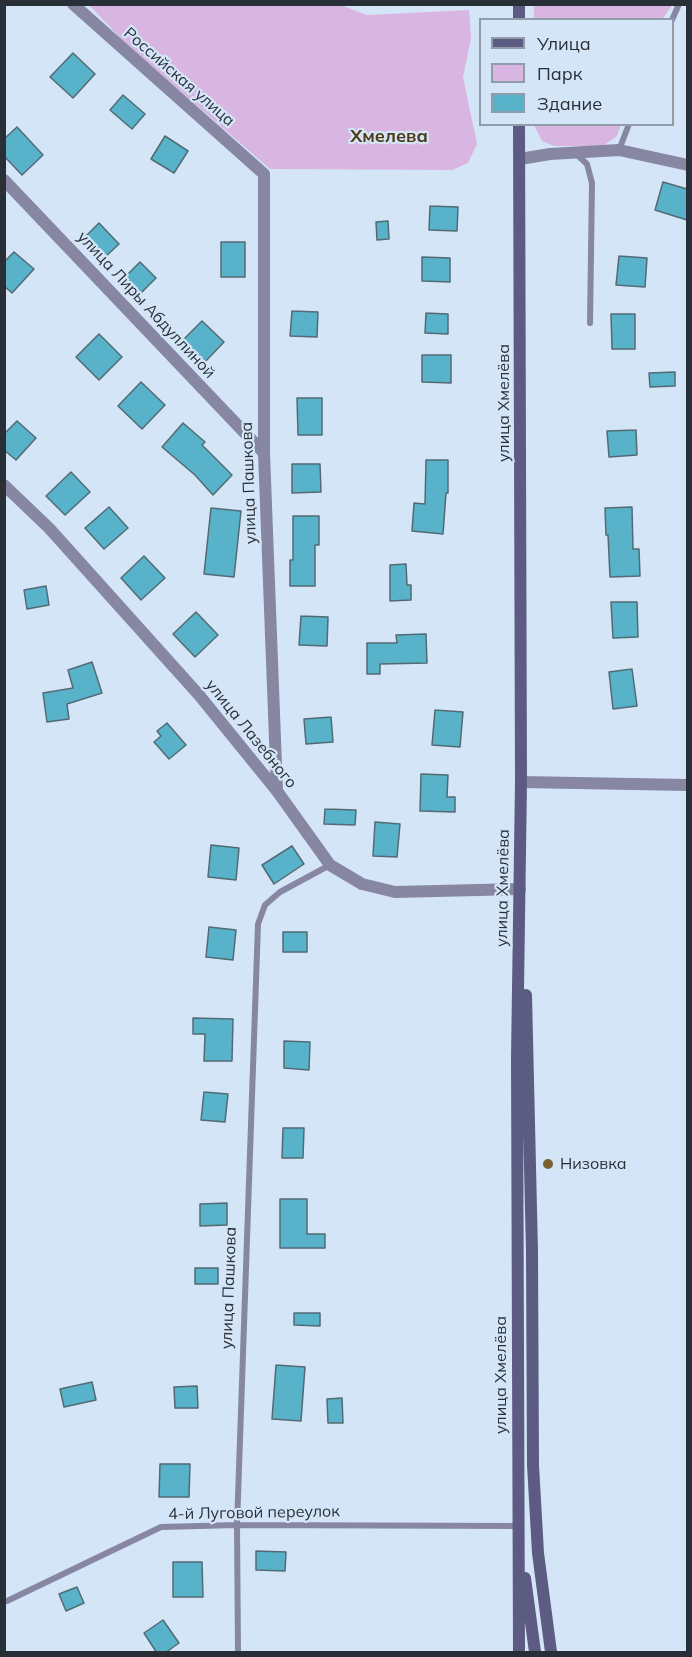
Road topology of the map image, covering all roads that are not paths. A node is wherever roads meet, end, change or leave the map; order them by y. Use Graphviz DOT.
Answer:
graph roads {
  1 [pos="73,4"];
  2 [pos="679,4"];
  3 [pos="673,18"];
  4 [pos="519,126"];
  5 [pos="628,126"];
  6 [pos="619,150"];
  7 [pos="575,153"];
  8 [pos="520,159"];
  9 [pos="687,165"];
  10 [pos="264,174"];
  11 [pos="4,180"];
  12 [pos="590,323"];
  13 [pos="264,453"];
  14 [pos="4,485"];
  15 [pos="521,782"];
  16 [pos="687,785"];
  17 [pos="277,791"];
  18 [pos="330,865"];
  19 [pos="520,889"];
  20 [pos="237,1524"];
  21 [pos="518,1526"];
  22 [pos="7,1601"];
  23 [pos="238,1653"];
  24 [pos="519,1653"];
  25 [pos="535,1653"];
  26 [pos="551,1653"];
  1 -- 10 [label="street, Российская улица"];
  2 -- 3 [label="lane"];
  4 -- 8 [label="main road, улица Хмелёва"];
  5 -- 6 [label="lane"];
  6 -- 7 [label="street"];
  6 -- 9 [label="street"];
  7 -- 8 [label="street"];
  7 -- 12 [label="lane"];
  8 -- 15 [label="main road, улица Хмелёва"];
  10 -- 13 [label="street, улица Пашкова"];
  11 -- 13 [label="street, улица Лиры Абдуллиной"];
  13 -- 17 [label="street, улица Пашкова"];
  14 -- 17 [label="street, улица Лазебного"];
  15 -- 16 [label="street"];
  15 -- 19 [label="main road, улица Хмелёва"];
  17 -- 18 [label="street, улица Лазебного"];
  18 -- 19 [label="street, улица Лазебного"];
  18 -- 20 [label="lane, улица Пашкова"];
  19 -- 21 [label="main road, улица Хмелёва"];
  19 -- 26 [label="main road"];
  20 -- 21 [label="lane, 4-й Луговой переулок"];
  20 -- 22 [label="lane, 4-й Луговой переулок"];
  20 -- 23 [label="lane, улица Пашкова"];
  21 -- 24 [label="main road, улица Хмелёва"];
  21 -- 25 [label="main road"];
}
